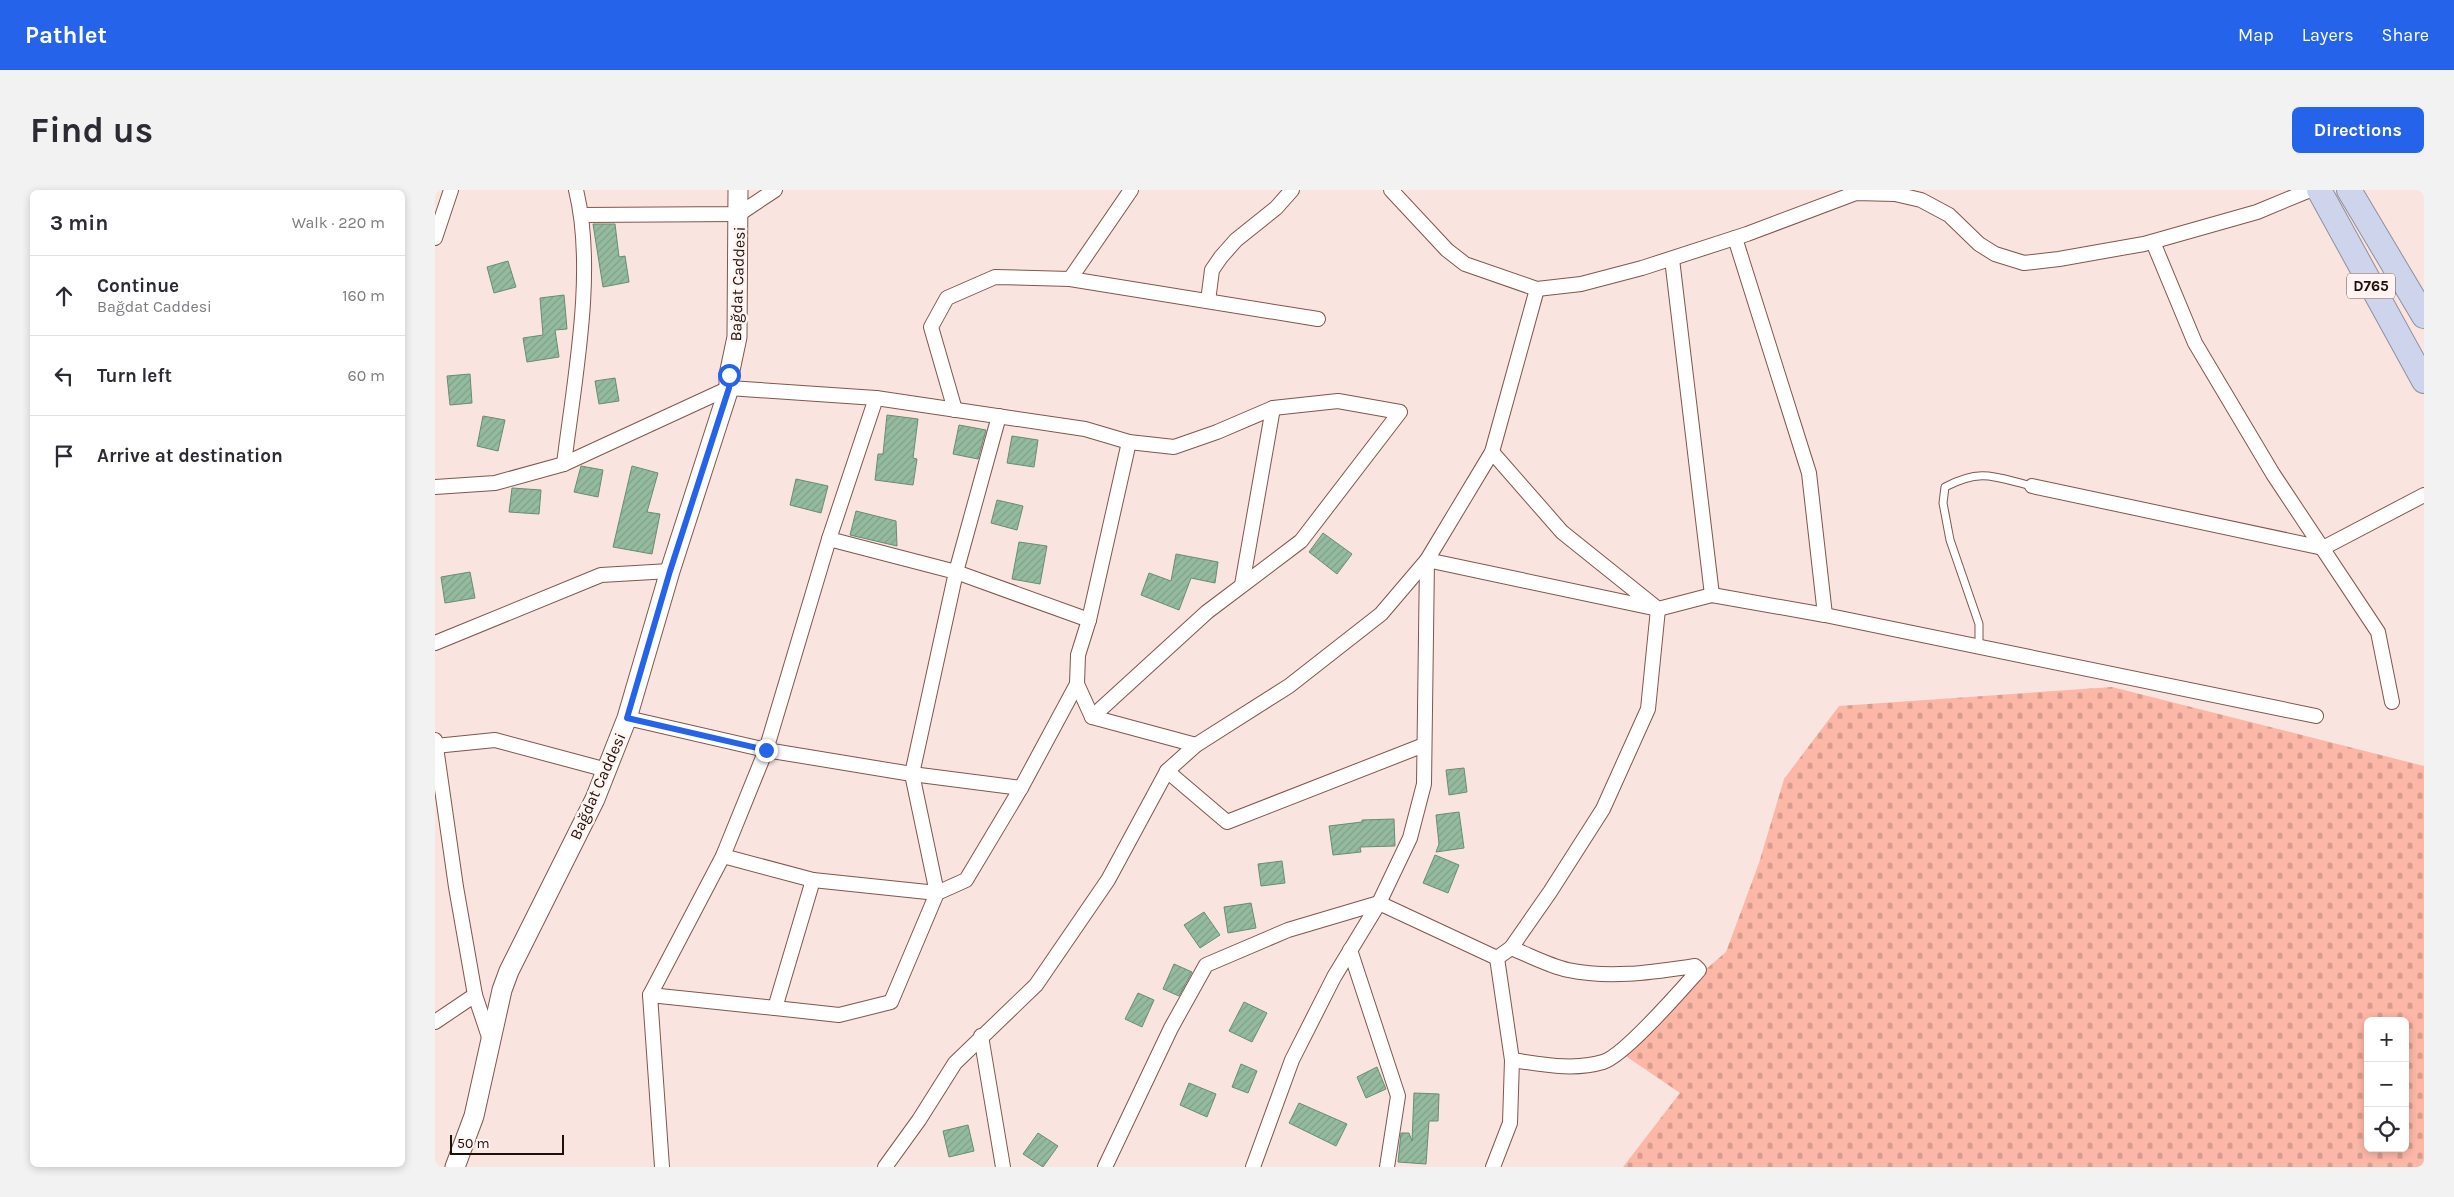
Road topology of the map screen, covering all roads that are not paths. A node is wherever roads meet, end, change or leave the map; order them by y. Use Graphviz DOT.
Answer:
graph roads {
  1 [pos="451,190"];
  2 [pos="576,190"];
  3 [pos="738,190"];
  4 [pos="775,190"];
  5 [pos="1131,190"];
  6 [pos="1292,190"];
  7 [pos="1391,190"];
  8 [pos="2310,190"];
  9 [pos="2319,190"];
  10 [pos="2349,190"];
  11 [pos="739,214"];
  12 [pos="583,215"];
  13 [pos="435,238"];
  14 [pos="1735,238"];
  15 [pos="2153,242"];
  16 [pos="1672,258"];
  17 [pos="1071,279"];
  18 [pos="1537,290"];
  19 [pos="1208,301"];
  20 [pos="2424,316"];
  21 [pos="1318,319"];
  22 [pos="2424,381"];
  23 [pos="729,388"];
  24 [pos="876,398"];
  25 [pos="1273,408"];
  26 [pos="955,410"];
  27 [pos="999,416"];
  28 [pos="1129,442"];
  29 [pos="1492,452"];
  30 [pos="564,464"];
  31 [pos="2032,486"];
  32 [pos="435,488"];
  33 [pos="2424,495"];
  34 [pos="829,539"];
  35 [pos="2323,548"];
  36 [pos="1427,560"];
  37 [pos="670,571"];
  38 [pos="956,572"];
  39 [pos="1242,586"];
  40 [pos="1712,595"];
  41 [pos="1658,609"];
  42 [pos="1825,615"];
  43 [pos="1089,620"];
  44 [pos="435,643"];
  45 [pos="1979,647"];
  46 [pos="1077,684"];
  47 [pos="2392,702"];
  48 [pos="2316,716"];
  49 [pos="1092,717"];
  50 [pos="627,718"];
  51 [pos="435,740"];
  52 [pos="1196,745"];
  53 [pos="1424,745"];
  54 [pos="435,746"];
  55 [pos="766,750"];
  56 [pos="607,770"];
  57 [pos="1167,771"];
  58 [pos="912,774"];
  59 [pos="1021,788"];
  60 [pos="723,856"];
  61 [pos="813,880"];
  62 [pos="937,893"];
  63 [pos="1379,903"];
  64 [pos="1511,948"];
  65 [pos="1350,950"];
  66 [pos="1497,958"];
  67 [pos="475,995"];
  68 [pos="649,995"];
  69 [pos="775,1008"];
  70 [pos="435,1022"];
  71 [pos="981,1036"];
  72 [pos="490,1040"];
  73 [pos="1512,1060"];
  74 [pos="455,1167"];
  75 [pos="662,1167"];
  76 [pos="885,1167"];
  77 [pos="1003,1167"];
  78 [pos="1105,1167"];
  79 [pos="1253,1167"];
  80 [pos="1387,1167"];
  81 [pos="1493,1167"];
  1 -- 13 [label="street"];
  2 -- 12 [label="street"];
  3 -- 11 [label="street, Bağdat Caddesi"];
  4 -- 11 [label="street"];
  5 -- 17 [label="street"];
  6 -- 19 [label="street"];
  7 -- 18 [label="street"];
  8 -- 15 [label="street"];
  9 -- 22 [label="highway, D765"];
  10 -- 20 [label="highway, D765"];
  11 -- 12 [label="street"];
  11 -- 23 [label="street, Bağdat Caddesi"];
  12 -- 30 [label="street"];
  14 -- 15 [label="street"];
  14 -- 16 [label="street"];
  14 -- 42 [label="street"];
  15 -- 35 [label="street"];
  16 -- 18 [label="street"];
  16 -- 40 [label="street"];
  17 -- 19 [label="street"];
  17 -- 26 [label="street"];
  18 -- 29 [label="street"];
  19 -- 21 [label="street"];
  23 -- 24 [label="street"];
  23 -- 30 [label="street"];
  23 -- 37 [label="street, Bağdat Caddesi"];
  24 -- 26 [label="street"];
  24 -- 34 [label="street"];
  25 -- 28 [label="street"];
  25 -- 39 [label="street"];
  25 -- 39 [label="street"];
  26 -- 27 [label="street"];
  27 -- 28 [label="street"];
  27 -- 38 [label="street"];
  28 -- 43 [label="street"];
  29 -- 36 [label="street"];
  29 -- 41 [label="street"];
  30 -- 32 [label="street"];
  31 -- 35 [label="street"];
  31 -- 45 [label="lane"];
  33 -- 35 [label="street"];
  34 -- 38 [label="street"];
  34 -- 55 [label="street"];
  35 -- 47 [label="street"];
  36 -- 41 [label="street"];
  36 -- 52 [label="street"];
  36 -- 53 [label="street"];
  37 -- 44 [label="street"];
  37 -- 50 [label="street, Bağdat Caddesi"];
  38 -- 43 [label="street"];
  38 -- 58 [label="street"];
  39 -- 49 [label="street"];
  40 -- 41 [label="street"];
  40 -- 42 [label="street"];
  41 -- 64 [label="street"];
  42 -- 45 [label="street"];
  43 -- 46 [label="street"];
  45 -- 48 [label="street"];
  46 -- 49 [label="street"];
  46 -- 59 [label="street"];
  49 -- 52 [label="street"];
  50 -- 55 [label="street"];
  50 -- 56 [label="street, Bağdat Caddesi"];
  51 -- 54 [label="street"];
  52 -- 57 [label="street"];
  53 -- 57 [label="street"];
  53 -- 63 [label="street"];
  54 -- 56 [label="street"];
  54 -- 67 [label="street"];
  55 -- 58 [label="street"];
  55 -- 60 [label="street"];
  56 -- 72 [label="street, Bağdat Caddesi"];
  57 -- 71 [label="street"];
  58 -- 59 [label="street"];
  58 -- 62 [label="street"];
  59 -- 62 [label="street"];
  60 -- 61 [label="street"];
  60 -- 68 [label="street"];
  61 -- 62 [label="street"];
  61 -- 69 [label="street"];
  62 -- 69 [label="street"];
  63 -- 65 [label="street"];
  63 -- 66 [label="street"];
  63 -- 78 [label="street"];
  64 -- 66 [label="street"];
  64 -- 73 [label="street"];
  65 -- 79 [label="street"];
  65 -- 80 [label="street"];
  66 -- 73 [label="street"];
  67 -- 70 [label="street"];
  67 -- 72 [label="street"];
  68 -- 69 [label="street"];
  68 -- 75 [label="street"];
  71 -- 76 [label="street"];
  71 -- 77 [label="street"];
  72 -- 74 [label="street, Bağdat Caddesi"];
  73 -- 81 [label="street"];
}
